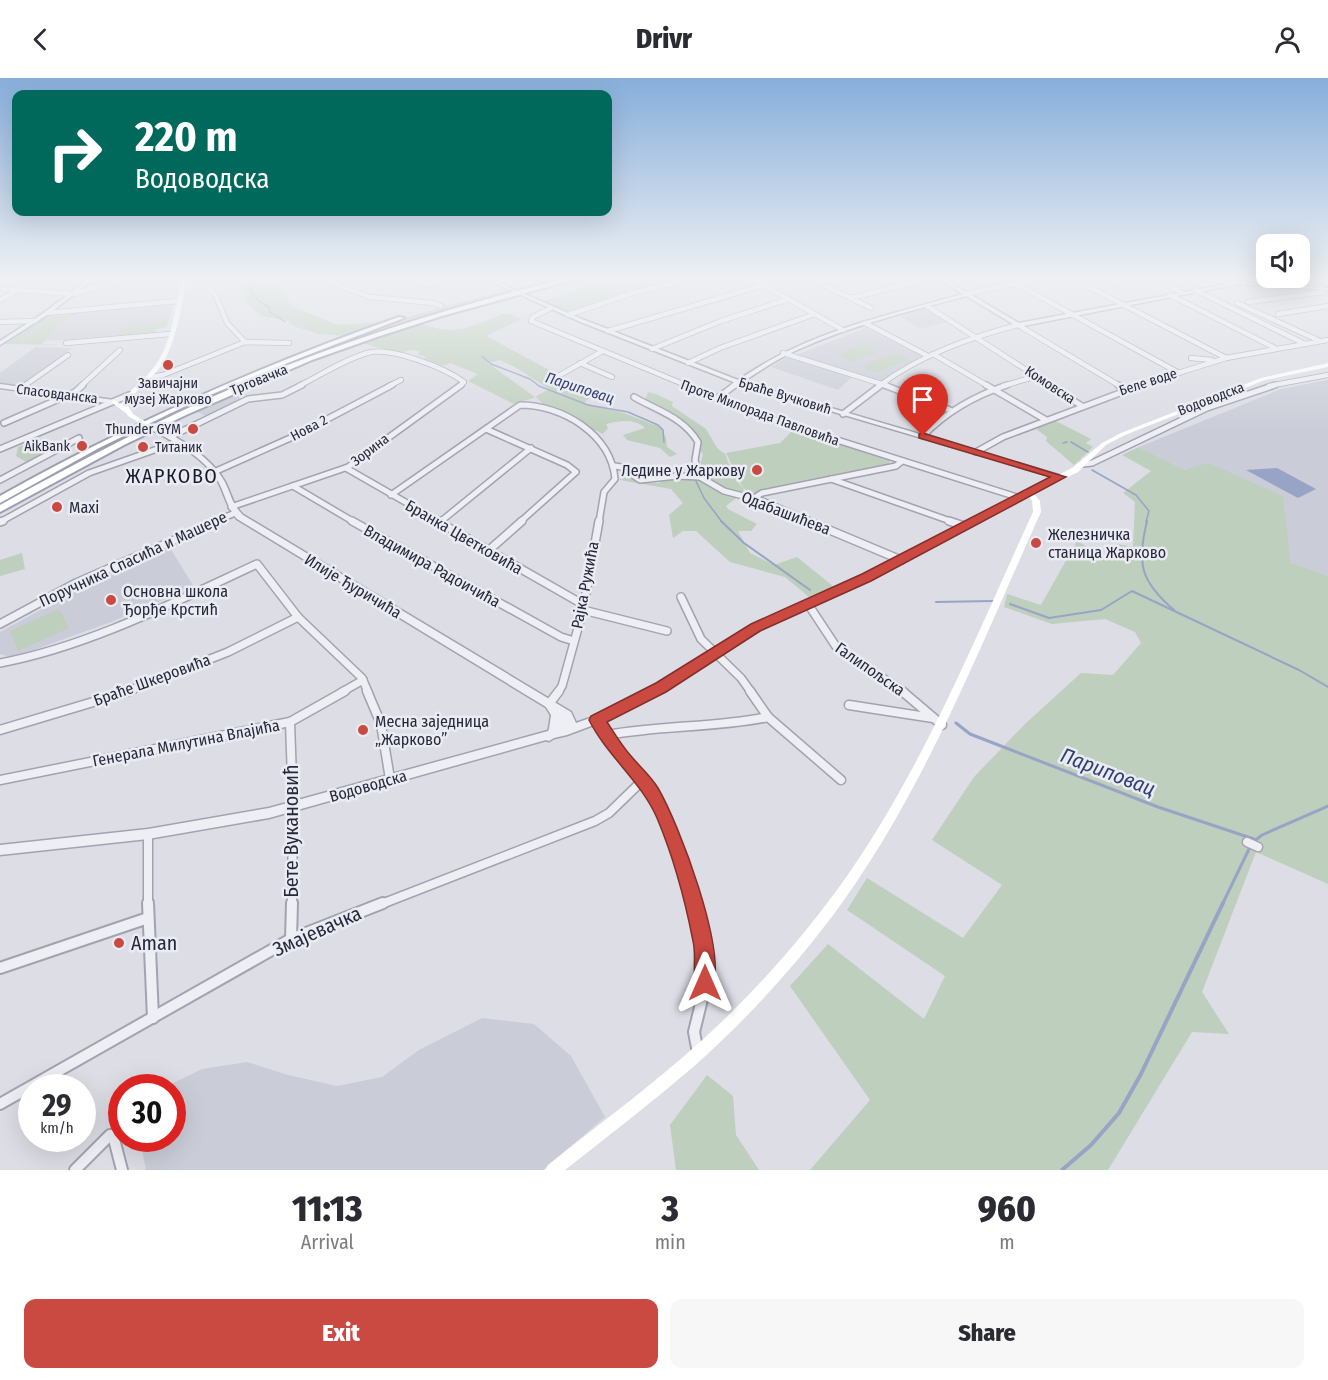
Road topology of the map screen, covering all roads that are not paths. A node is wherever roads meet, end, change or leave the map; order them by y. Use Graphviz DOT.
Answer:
graph roads {
  1 [pos="24,328"];
  2 [pos="171,328"];
  3 [pos="232,328"];
  4 [pos="373,328"];
  5 [pos="394,328"];
  6 [pos="545,328"];
  7 [pos="600,328"];
  8 [pos="618,328"];
  9 [pos="704,328"];
  10 [pos="775,328"];
  11 [pos="839,328"];
  12 [pos="849,328"];
  13 [pos="875,328"];
  14 [pos="962,328"];
  15 [pos="1008,328"];
  16 [pos="1023,328"];
  17 [pos="1096,328"];
  18 [pos="1169,328"];
  19 [pos="1235,328"];
  20 [pos="1272,328"];
  21 [pos="1292,328"];
  22 [pos="843,330"];
  23 [pos="608,331"];
  24 [pos="170,334"];
  25 [pos="976,337"];
  26 [pos="1328,340"];
  27 [pos="1320,341"];
  28 [pos="245,342"];
  29 [pos="0,343"];
  30 [pos="66,343"];
  31 [pos="289,343"];
  32 [pos="1305,344"];
  33 [pos="1275,348"];
  34 [pos="652,349"];
  35 [pos="120,350"];
  36 [pos="601,352"];
  37 [pos="783,353"];
  38 [pos="68,355"];
  39 [pos="931,355"];
  40 [pos="1191,358"];
  41 [pos="1226,358"];
  42 [pos="1218,360"];
  43 [pos="580,363"];
  44 [pos="688,363"];
  45 [pos="1328,365"];
  46 [pos="1179,373"];
  47 [pos="560,375"];
  48 [pos="1328,375"];
  49 [pos="1037,376"];
  50 [pos="149,377"];
  51 [pos="612,377"];
  52 [pos="401,380"];
  53 [pos="738,382"];
  54 [pos="882,384"];
  55 [pos="0,386"];
  56 [pos="20,389"];
  57 [pos="995,389"];
  58 [pos="1125,389"];
  59 [pos="235,390"];
  60 [pos="70,395"];
  61 [pos="634,397"];
  62 [pos="248,399"];
  63 [pos="716,399"];
  64 [pos="1082,406"];
  65 [pos="121,407"];
  66 [pos="950,410"];
  67 [pos="843,414"];
  68 [pos="1046,420"];
  69 [pos="4,423"];
  70 [pos="143,423"];
  71 [pos="152,428"];
  72 [pos="486,429"];
  73 [pos="923,436"];
  74 [pos="79,438"];
  75 [pos="173,440"];
  76 [pos="1099,447"];
  77 [pos="531,448"];
  78 [pos="0,449"];
  79 [pos="976,452"];
  80 [pos="1111,452"];
  81 [pos="902,461"];
  82 [pos="1083,464"];
  83 [pos="615,466"];
  84 [pos="346,468"];
  85 [pos="214,472"];
  86 [pos="699,477"];
  87 [pos="1060,477"];
  88 [pos="831,479"];
  89 [pos="0,480"];
  90 [pos="293,486"];
  91 [pos="1030,493"];
  92 [pos="391,495"];
  93 [pos="754,498"];
  94 [pos="1020,498"];
  95 [pos="0,500"];
  96 [pos="0,510"];
  97 [pos="233,510"];
  98 [pos="0,522"];
  99 [pos="439,522"];
  100 [pos="964,526"];
  101 [pos="488,551"];
  102 [pos="901,560"];
  103 [pos="681,597"];
  104 [pos="808,604"];
  105 [pos="583,607"];
  106 [pos="298,617"];
  107 [pos="0,624"];
  108 [pos="667,631"];
  109 [pos="574,641"];
  110 [pos="714,653"];
  111 [pos="2,663"];
  112 [pos="0,672"];
  113 [pos="363,680"];
  114 [pos="549,704"];
  115 [pos="849,705"];
  116 [pos="556,712"];
  117 [pos="768,717"];
  118 [pos="596,720"];
  119 [pos="938,721"];
  120 [pos="290,722"];
  121 [pos="0,730"];
  122 [pos="571,730"];
  123 [pos="608,735"];
  124 [pos="549,736"];
  125 [pos="390,779"];
  126 [pos="0,780"];
  127 [pos="643,780"];
  128 [pos="841,780"];
  129 [pos="293,807"];
  130 [pos="148,834"];
  131 [pos="1247,842"];
  132 [pos="1258,847"];
  133 [pos="0,850"];
  134 [pos="148,918"];
  135 [pos="291,939"];
  136 [pos="0,968"];
  137 [pos="153,1018"];
  138 [pos="698,1053"];
  139 [pos="0,1104"];
  140 [pos="75,1170"];
  141 [pos="122,1170"];
  142 [pos="553,1170"];
  1 -- 29 [label="street"];
  2 -- 24 [label="main road"];
  3 -- 28 [label="street"];
  4 -- 70 [label="main road, Трговачка"];
  5 -- 59 [label="main road, Трговачка"];
  6 -- 36 [label="street, Проте Милорада Павловића"];
  7 -- 23 [label="street, Браће Вучковић"];
  8 -- 23 [label="street"];
  9 -- 34 [label="street"];
  10 -- 44 [label="street"];
  11 -- 22 [label="street"];
  12 -- 22 [label="street"];
  13 -- 39 [label="street"];
  14 -- 25 [label="street, Комовска"];
  15 -- 25 [label="street"];
  16 -- 58 [label="street"];
  17 -- 46 [label="street"];
  18 -- 41 [label="street"];
  19 -- 33 [label="street"];
  20 -- 32 [label="street"];
  21 -- 27 [label="street"];
  22 -- 37 [label="street"];
  23 -- 34 [label="street, Браће Вучковић"];
  24 -- 30 [label="street"];
  24 -- 50 [label="main road"];
  25 -- 39 [label="street"];
  25 -- 49 [label="street, Комовска"];
  26 -- 27 [label="street, Беле воде"];
  27 -- 32 [label="street, Беле воде"];
  28 -- 31 [label="street"];
  28 -- 50 [label="street"];
  32 -- 33 [label="street, Беле воде"];
  33 -- 41 [label="street, Беле воде"];
  34 -- 44 [label="street, Браће Вучковић"];
  35 -- 60 [label="street"];
  36 -- 43 [label="street"];
  36 -- 63 [label="street, Проте Милорада Павловића"];
  37 -- 53 [label="street"];
  37 -- 54 [label="street"];
  38 -- 56 [label="street"];
  39 -- 54 [label="street"];
  39 -- 57 [label="street"];
  40 -- 42 [label="street"];
  41 -- 42 [label="street, Беле воде"];
  42 -- 46 [label="street, Беле воде"];
  43 -- 47 [label="street"];
  43 -- 51 [label="street"];
  44 -- 53 [label="street, Браће Вучковић"];
  45 -- 76 [label="main road, Водоводска"];
  46 -- 58 [label="street, Беле воде"];
  48 -- 80 [label="street, Водоводска"];
  49 -- 57 [label="street"];
  49 -- 64 [label="street, Комовска"];
  50 -- 65 [label="main road"];
  52 -- 85 [label="street, Нова 2"];
  53 -- 63 [label="street"];
  53 -- 67 [label="street, Браће Вучковић"];
  54 -- 66 [label="street"];
  54 -- 67 [label="street"];
  55 -- 56 [label="street, Спасовданска"];
  56 -- 60 [label="street, Спасовданска"];
  57 -- 66 [label="street"];
  57 -- 68 [label="street"];
  58 -- 64 [label="street, Беле воде"];
  59 -- 62 [label="street"];
  59 -- 71 [label="main road, Трговачка"];
  60 -- 65 [label="street, Спасовданска"];
  60 -- 69 [label="street"];
  61 -- 86 [label="street"];
  62 -- 75 [label="street"];
  62 -- 84 [label="street, Зорина"];
  63 -- 81 [label="street, Проте Милорада Павловића"];
  64 -- 68 [label="street, Беле воде"];
  65 -- 70 [label="main road"];
  65 -- 78 [label="street"];
  66 -- 73 [label="street"];
  67 -- 73 [label="street, Браће Вучковић"];
  68 -- 79 [label="street, Беле воде"];
  70 -- 71 [label="main road"];
  70 -- 95 [label="main road, Трговачка"];
  71 -- 75 [label="street"];
  71 -- 96 [label="main road, Трговачка"];
  72 -- 77 [label="street"];
  72 -- 83 [label="street"];
  72 -- 92 [label="street"];
  73 -- 79 [label="street, Браће Вучковић"];
  74 -- 89 [label="street"];
  75 -- 85 [label="street"];
  75 -- 98 [label="street"];
  76 -- 80 [label="street"];
  76 -- 82 [label="main road, Водоводска"];
  77 -- 99 [label="street"];
  77 -- 101 [label="street"];
  79 -- 87 [label="street, Браће Вучковић"];
  80 -- 82 [label="street, Водоводска"];
  81 -- 88 [label="street"];
  81 -- 94 [label="street, Проте Милорада Павловића"];
  82 -- 87 [label="main road, Водоводска"];
  83 -- 86 [label="street"];
  83 -- 105 [label="street, Рајка Ружића"];
  84 -- 90 [label="street, Зорина"];
  84 -- 92 [label="street, Бранка Цветковића"];
  85 -- 97 [label="street"];
  86 -- 93 [label="street, Одабашићева"];
  87 -- 91 [label="main road, Водоводска"];
  88 -- 93 [label="street"];
  88 -- 100 [label="street"];
  90 -- 97 [label="street, Зорина"];
  90 -- 109 [label="street, Владимира Радоичића"];
  91 -- 94 [label="street, Водоводска"];
  91 -- 119 [label="main road"];
  92 -- 99 [label="street, Бранка Цветковића"];
  93 -- 102 [label="street, Одабашићева"];
  94 -- 100 [label="street, Водоводска"];
  97 -- 107 [label="street, Поручника Спасића и Машере"];
  97 -- 114 [label="street, Илије Ђуричића"];
  99 -- 101 [label="street, Бранка Цветковића"];
  100 -- 102 [label="street, Водоводска"];
  101 -- 105 [label="street, Бранка Цветковића"];
  102 -- 104 [label="street, Водоводска"];
  103 -- 110 [label="street"];
  104 -- 110 [label="street, Водоводска"];
  104 -- 119 [label="street, Галипољска"];
  105 -- 108 [label="street, Бранка Цветковића"];
  105 -- 109 [label="street, Рајка Ружића"];
  106 -- 111 [label="street"];
  106 -- 113 [label="street"];
  106 -- 121 [label="street, Браће Шкеровића"];
  109 -- 114 [label="street, Рајка Ружића"];
  110 -- 117 [label="street"];
  110 -- 118 [label="street, Водоводска"];
  111 -- 112 [label="street"];
  113 -- 120 [label="street, Генерала Милутина Влајића"];
  113 -- 125 [label="street"];
  114 -- 116 [label="street, Илије Ђуричића"];
  114 -- 122 [label="street"];
  115 -- 119 [label="street"];
  116 -- 122 [label="street, Илије Ђуричића"];
  116 -- 124 [label="street"];
  117 -- 123 [label="street"];
  117 -- 128 [label="street"];
  118 -- 122 [label="street, Водоводска"];
  118 -- 123 [label="street"];
  119 -- 138 [label="main road"];
  120 -- 126 [label="street, Генерала Милутина Влајића"];
  120 -- 129 [label="street, Бете Вукановић"];
  122 -- 124 [label="street, Водоводска"];
  123 -- 127 [label="street"];
  124 -- 125 [label="street, Водоводска"];
  125 -- 129 [label="street, Водоводска"];
  127 -- 135 [label="street, Змајевачка"];
  127 -- 138 [label="street"];
  129 -- 130 [label="street, Водоводска"];
  129 -- 135 [label="street, Бете Вукановић"];
  130 -- 133 [label="street, Водоводска"];
  130 -- 134 [label="street"];
  131 -- 132 [label="street"];
  134 -- 136 [label="street"];
  134 -- 137 [label="street"];
  135 -- 137 [label="street, Змајевачка"];
  137 -- 139 [label="street, Змајевачка"];
  138 -- 142 [label="main road"];
  140 -- 141 [label="street"];
}
